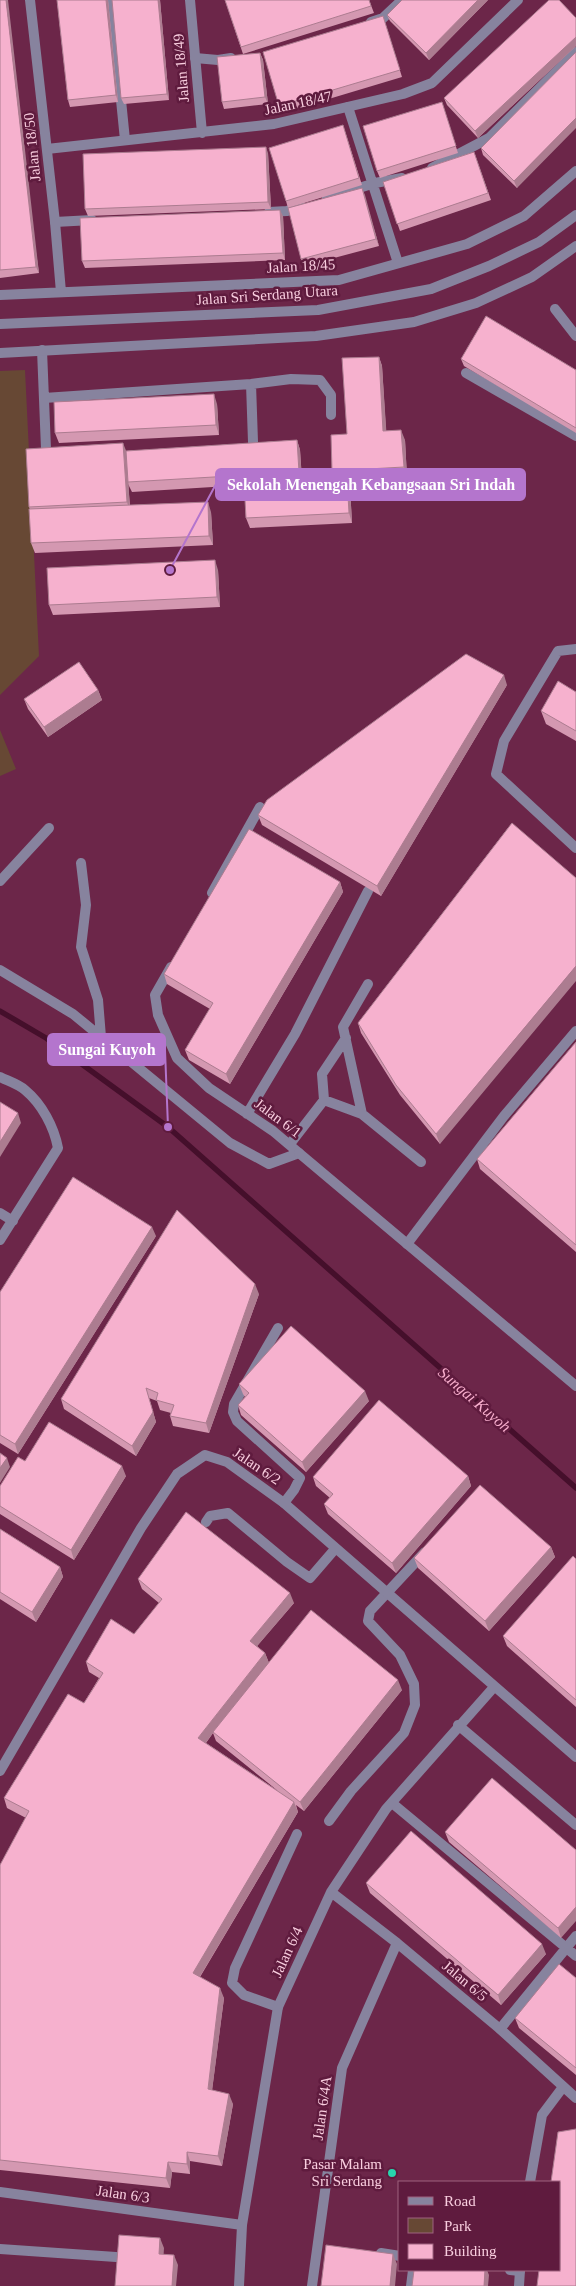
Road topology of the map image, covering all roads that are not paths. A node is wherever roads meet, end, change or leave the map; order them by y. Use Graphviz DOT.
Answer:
graph roads {
  1 [pos="30,0"];
  2 [pos="111,0"];
  3 [pos="190,0"];
  4 [pos="402,0"];
  5 [pos="518,0"];
  6 [pos="364,23"];
  7 [pos="576,52"];
  8 [pos="243,56"];
  9 [pos="196,58"];
  10 [pos="348,107"];
  11 [pos="202,133"];
  12 [pos="125,140"];
  13 [pos="48,149"];
  14 [pos="576,172"];
  15 [pos="373,184"];
  16 [pos="260,212"];
  17 [pos="576,215"];
  18 [pos="102,220"];
  19 [pos="55,222"];
  20 [pos="576,246"];
  21 [pos="398,263"];
  22 [pos="61,292"];
  23 [pos="0,295"];
  24 [pos="556,308"];
  25 [pos="0,324"];
  26 [pos="576,336"];
  27 [pos="42,350"];
  28 [pos="0,352"];
  29 [pos="466,373"];
  30 [pos="251,384"];
  31 [pos="44,398"];
  32 [pos="331,415"];
  33 [pos="576,436"];
  34 [pos="253,442"];
  35 [pos="46,449"];
  36 [pos="576,649"];
  37 [pos="260,807"];
  38 [pos="49,828"];
  39 [pos="576,848"];
  40 [pos="81,863"];
  41 [pos="0,881"];
  42 [pos="368,891"];
  43 [pos="208,901"];
  44 [pos="174,961"];
  45 [pos="0,969"];
  46 [pos="368,984"];
  47 [pos="576,1031"];
  48 [pos="101,1037"];
  49 [pos="346,1038"];
  50 [pos="0,1077"];
  51 [pos="324,1100"];
  52 [pos="247,1114"];
  53 [pos="362,1114"];
  54 [pos="290,1144"];
  55 [pos="299,1152"];
  56 [pos="421,1162"];
  57 [pos="0,1213"];
  58 [pos="13,1221"];
  59 [pos="0,1240"];
  60 [pos="407,1244"];
  61 [pos="278,1328"];
  62 [pos="576,1386"];
  63 [pos="284,1503"];
  64 [pos="206,1522"];
  65 [pos="432,1543"];
  66 [pos="335,1549"];
  67 [pos="388,1592"];
  68 [pos="494,1687"];
  69 [pos="458,1725"];
  70 [pos="576,1757"];
  71 [pos="0,1771"];
  72 [pos="392,1803"];
  73 [pos="329,1821"];
  74 [pos="576,1825"];
  75 [pos="297,1834"];
  76 [pos="331,1892"];
  77 [pos="576,1936"];
  78 [pos="397,1943"];
  79 [pos="567,1948"];
  80 [pos="576,1956"];
  81 [pos="278,2007"];
  82 [pos="500,2029"];
  83 [pos="563,2087"];
  84 [pos="576,2098"];
  85 [pos="530,2181"];
  86 [pos="0,2192"];
  87 [pos="242,2225"];
  88 [pos="0,2250"];
  89 [pos="372,2252"];
  90 [pos="398,2256"];
  91 [pos="116,2257"];
  92 [pos="413,2271"];
  93 [pos="517,2271"];
  94 [pos="239,2286"];
  95 [pos="312,2286"];
  96 [pos="411,2286"];
  97 [pos="519,2286"];
  1 -- 13 [label="street, Jalan 18/50"];
  2 -- 12 [label="street"];
  3 -- 9 [label="street, Jalan 18/49"];
  4 -- 6 [label="street"];
  5 -- 10 [label="street, Jalan 18/47"];
  7 -- 15 [label="street"];
  8 -- 9 [label="street"];
  9 -- 11 [label="street, Jalan 18/49"];
  10 -- 11 [label="street, Jalan 18/47"];
  10 -- 15 [label="street"];
  11 -- 12 [label="street, Jalan 18/47"];
  12 -- 13 [label="street, Jalan 18/47"];
  13 -- 19 [label="street, Jalan 18/50"];
  14 -- 21 [label="street, Jalan 18/45"];
  15 -- 16 [label="street"];
  15 -- 21 [label="street"];
  17 -- 25 [label="street, Jalan Sri Serdang Utara"];
  18 -- 19 [label="street"];
  19 -- 22 [label="street, Jalan 18/50"];
  20 -- 27 [label="street"];
  21 -- 22 [label="street, Jalan 18/45"];
  22 -- 23 [label="street, Jalan 18/45"];
  24 -- 26 [label="street"];
  27 -- 28 [label="street"];
  27 -- 31 [label="street"];
  29 -- 33 [label="street"];
  30 -- 31 [label="street"];
  30 -- 32 [label="street"];
  30 -- 34 [label="street"];
  31 -- 35 [label="street"];
  36 -- 39 [label="street"];
  37 -- 43 [label="street"];
  38 -- 41 [label="street"];
  40 -- 48 [label="street"];
  42 -- 52 [label="street"];
  44 -- 52 [label="street, Jalan 6/1"];
  45 -- 48 [label="street"];
  46 -- 49 [label="street"];
  47 -- 60 [label="street"];
  48 -- 55 [label="street"];
  49 -- 51 [label="street"];
  49 -- 53 [label="street"];
  50 -- 58 [label="street"];
  51 -- 53 [label="street"];
  51 -- 54 [label="street"];
  52 -- 54 [label="street, Jalan 6/1"];
  53 -- 56 [label="street"];
  54 -- 55 [label="street, Jalan 6/1"];
  55 -- 60 [label="street, Jalan 6/1"];
  57 -- 58 [label="street"];
  58 -- 59 [label="street"];
  60 -- 62 [label="street, Jalan 6/1"];
  61 -- 63 [label="street"];
  63 -- 66 [label="street, Jalan 6/2"];
  63 -- 71 [label="street, Jalan 6/2"];
  64 -- 66 [label="street"];
  65 -- 67 [label="street"];
  66 -- 67 [label="street, Jalan 6/2"];
  67 -- 68 [label="street, Jalan 6/2"];
  67 -- 73 [label="street"];
  68 -- 69 [label="street, Jalan 6/4"];
  68 -- 70 [label="street, Jalan 6/2"];
  69 -- 72 [label="street, Jalan 6/4"];
  69 -- 74 [label="street"];
  72 -- 76 [label="street, Jalan 6/4"];
  72 -- 79 [label="street"];
  75 -- 81 [label="street"];
  76 -- 78 [label="street, Jalan 6/5"];
  76 -- 81 [label="street, Jalan 6/4"];
  77 -- 79 [label="street"];
  78 -- 82 [label="street, Jalan 6/5"];
  78 -- 95 [label="street, Jalan 6/4A"];
  79 -- 80 [label="street"];
  79 -- 82 [label="street"];
  81 -- 87 [label="street, Jalan 6/4"];
  82 -- 83 [label="street, Jalan 6/5"];
  83 -- 84 [label="street, Jalan 6/5"];
  83 -- 85 [label="street"];
  86 -- 87 [label="street, Jalan 6/3"];
  87 -- 94 [label="street, Jalan 6/4"];
  88 -- 91 [label="street"];
  89 -- 90 [label="street"];
  92 -- 96 [label="street"];
  93 -- 97 [label="street"];
}
